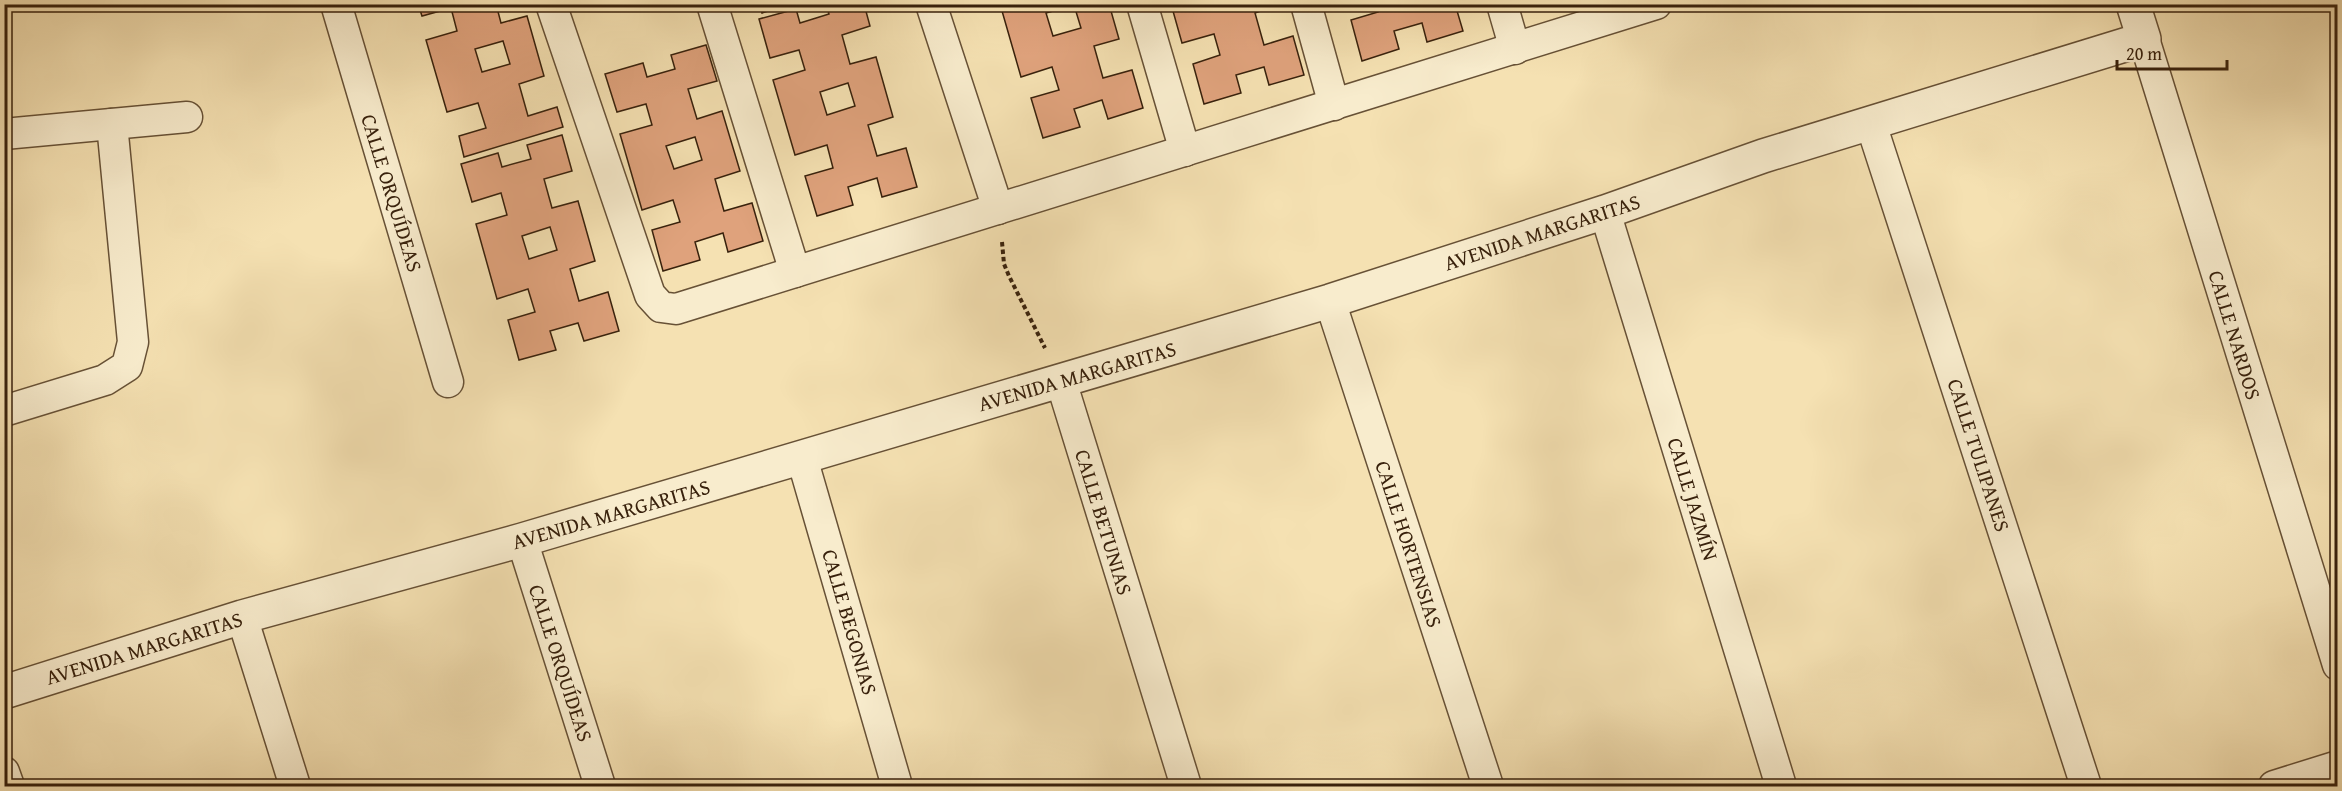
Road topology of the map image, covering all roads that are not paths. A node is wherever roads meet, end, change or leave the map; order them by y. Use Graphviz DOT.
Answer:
graph roads {
  1 [pos="336,4"];
  2 [pos="551,4"];
  3 [pos="712,4"];
  4 [pos="931,4"];
  5 [pos="1142,4"];
  6 [pos="1306,4"];
  7 [pos="1502,4"];
  8 [pos="1656,4"];
  9 [pos="2133,4"];
  10 [pos="2144,39"];
  11 [pos="1515,49"];
  12 [pos="1334,105"];
  13 [pos="188,117"];
  14 [pos="112,124"];
  15 [pos="1871,124"];
  16 [pos="4,134"];
  17 [pos="1185,151"];
  18 [pos="998,209"];
  19 [pos="1605,212"];
  20 [pos="795,272"];
  21 [pos="1330,301"];
  22 [pos="1061,381"];
  23 [pos="448,382"];
  24 [pos="4,411"];
  25 [pos="802,458"];
  26 [pos="522,540"];
  27 [pos="242,617"];
  28 [pos="2337,665"];
  29 [pos="4,692"];
  30 [pos="2337,766"];
  31 [pos="4,772"];
  32 [pos="9,786"];
  33 [pos="295,786"];
  34 [pos="600,786"];
  35 [pos="897,786"];
  36 [pos="1186,786"];
  37 [pos="1488,786"];
  38 [pos="1781,786"];
  39 [pos="2086,786"];
  40 [pos="2274,786"];
  1 -- 23 [label="street, CALLE ORQUÍDEAS"];
  2 -- 20 [label="street"];
  3 -- 20 [label="street"];
  4 -- 18 [label="street"];
  5 -- 17 [label="street"];
  6 -- 12 [label="street"];
  7 -- 11 [label="street"];
  8 -- 11 [label="street"];
  9 -- 10 [label="street, CALLE NARDOS"];
  10 -- 15 [label="street, AVENIDA MARGARITAS"];
  10 -- 28 [label="street, CALLE NARDOS"];
  11 -- 12 [label="street"];
  12 -- 17 [label="street"];
  13 -- 14 [label="street"];
  14 -- 16 [label="street"];
  14 -- 24 [label="street"];
  15 -- 19 [label="street, AVENIDA MARGARITAS"];
  15 -- 39 [label="street, CALLE TULIPANES"];
  17 -- 18 [label="street"];
  18 -- 20 [label="street"];
  19 -- 21 [label="street, AVENIDA MARGARITAS"];
  19 -- 38 [label="street, CALLE JAZMÍN"];
  21 -- 22 [label="street, AVENIDA MARGARITAS"];
  21 -- 37 [label="street, CALLE HORTENSIAS"];
  22 -- 25 [label="street, AVENIDA MARGARITAS"];
  22 -- 36 [label="street, CALLE BETUNIAS"];
  25 -- 26 [label="street, AVENIDA MARGARITAS"];
  25 -- 35 [label="street, CALLE BEGONIAS"];
  26 -- 27 [label="street, AVENIDA MARGARITAS"];
  26 -- 34 [label="street, CALLE ORQUÍDEAS"];
  27 -- 29 [label="street, AVENIDA MARGARITAS"];
  27 -- 33 [label="street"];
  30 -- 40 [label="street"];
  31 -- 32 [label="street"];
}
